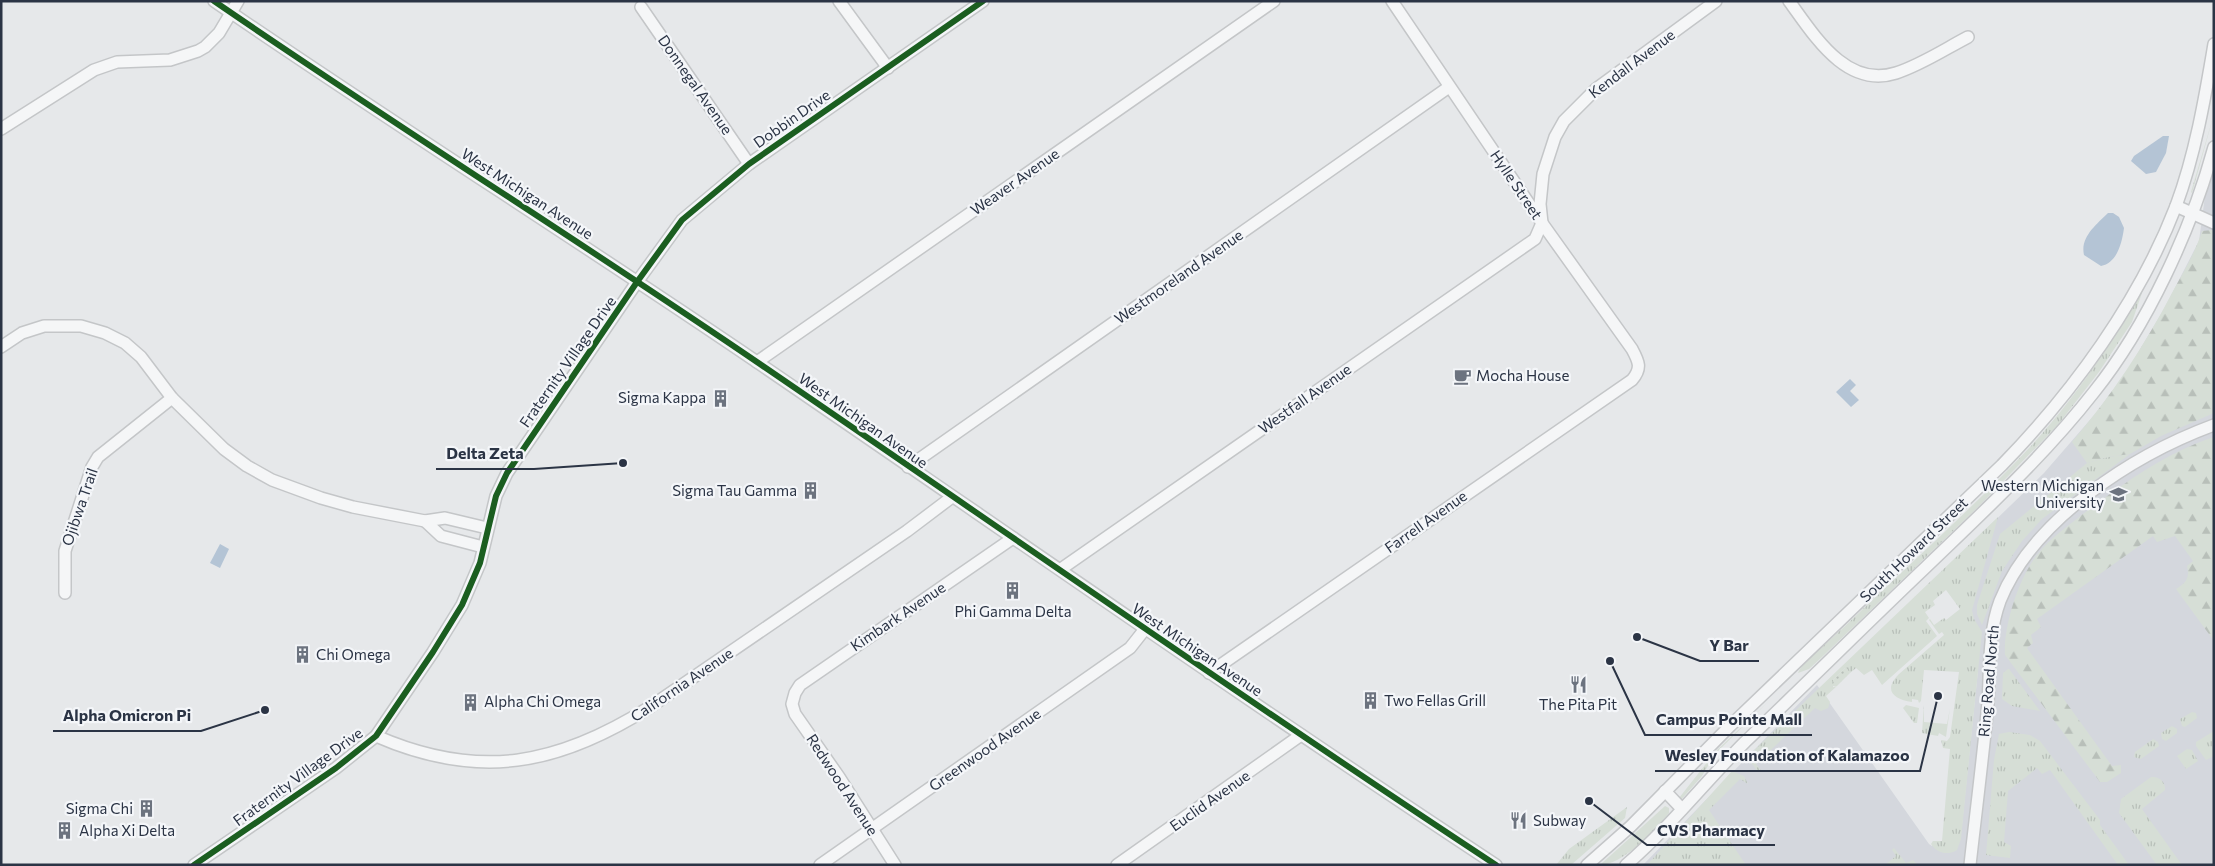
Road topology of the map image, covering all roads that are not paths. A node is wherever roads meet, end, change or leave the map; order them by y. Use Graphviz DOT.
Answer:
graph roads {
  1 [pos="214,1"];
  2 [pos="238,1"];
  3 [pos="839,1"];
  4 [pos="982,1"];
  5 [pos="1274,1"];
  6 [pos="1392,1"];
  7 [pos="1716,1"];
  8 [pos="1789,1"];
  9 [pos="641,7"];
  10 [pos="230,13"];
  11 [pos="1968,37"];
  12 [pos="2214,44"];
  13 [pos="888,68"];
  14 [pos="1449,87"];
  15 [pos="1,130"];
  16 [pos="2214,147"];
  17 [pos="749,164"];
  18 [pos="2176,206"];
  19 [pos="2192,213"];
  20 [pos="1542,223"];
  21 [pos="2214,223"];
  22 [pos="637,282"];
  23 [pos="2,345"];
  24 [pos="757,362"];
  25 [pos="1639,368"];
  26 [pos="172,398"];
  27 [pos="2214,425"];
  28 [pos="908,467"];
  29 [pos="952,496"];
  30 [pos="425,521"];
  31 [pos="487,528"];
  32 [pos="1013,538"];
  33 [pos="483,547"];
  34 [pos="1060,569"];
  35 [pos="65,593"];
  36 [pos="1145,629"];
  37 [pos="1209,673"];
  38 [pos="792,704"];
  39 [pos="1301,735"];
  40 [pos="376,736"];
  41 [pos="1665,791"];
  42 [pos="1682,809"];
  43 [pos="871,830"];
  44 [pos="194,865"];
  45 [pos="820,865"];
  46 [pos="895,865"];
  47 [pos="1117,865"];
  48 [pos="1496,865"];
  49 [pos="1587,865"];
  50 [pos="1626,865"];
  51 [pos="1970,865"];
  1 -- 10 [label="street, West Michigan Avenue"];
  2 -- 10 [label="street"];
  3 -- 13 [label="street"];
  4 -- 13 [label="street, Dobbin Drive"];
  5 -- 24 [label="street, Weaver Avenue"];
  6 -- 14 [label="street, Hylle Street"];
  7 -- 20 [label="street, Kendall Avenue"];
  8 -- 11 [label="street"];
  9 -- 17 [label="street, Donnegal Avenue"];
  10 -- 15 [label="street"];
  10 -- 22 [label="street, West Michigan Avenue"];
  12 -- 18 [label="street, South Howard Street"];
  13 -- 17 [label="street, Dobbin Drive"];
  14 -- 20 [label="street, Hylle Street"];
  14 -- 28 [label="street, Westmoreland Avenue"];
  16 -- 19 [label="street, South Howard Street"];
  17 -- 22 [label="street, Dobbin Drive"];
  18 -- 19 [label="street"];
  18 -- 41 [label="street, South Howard Street"];
  19 -- 21 [label="street"];
  19 -- 42 [label="street, South Howard Street"];
  20 -- 25 [label="street, Hylle Street"];
  20 -- 34 [label="street, Westfall Avenue"];
  22 -- 24 [label="street, West Michigan Avenue"];
  22 -- 31 [label="street, Fraternity Village Drive"];
  23 -- 26 [label="street"];
  24 -- 28 [label="street, West Michigan Avenue"];
  25 -- 37 [label="street, Farrell Avenue"];
  26 -- 30 [label="street"];
  26 -- 35 [label="street, Ojibwa Trail"];
  27 -- 51 [label="street, Ring Road North"];
  28 -- 29 [label="street, West Michigan Avenue"];
  29 -- 32 [label="street, West Michigan Avenue"];
  29 -- 40 [label="street, California Avenue"];
  30 -- 31 [label="street"];
  30 -- 33 [label="street"];
  31 -- 33 [label="street, Fraternity Village Drive"];
  32 -- 34 [label="street, West Michigan Avenue"];
  32 -- 38 [label="street, Kimbark Avenue"];
  33 -- 40 [label="street, Fraternity Village Drive"];
  34 -- 36 [label="street, West Michigan Avenue"];
  36 -- 37 [label="street, West Michigan Avenue"];
  36 -- 43 [label="street, Greenwood Avenue"];
  37 -- 39 [label="street, West Michigan Avenue"];
  38 -- 43 [label="street, Redwood Avenue"];
  39 -- 47 [label="street, Euclid Avenue"];
  39 -- 48 [label="street, West Michigan Avenue"];
  40 -- 44 [label="street, Fraternity Village Drive"];
  41 -- 42 [label="street"];
  41 -- 49 [label="street, South Howard Street"];
  42 -- 50 [label="street, South Howard Street"];
  43 -- 45 [label="street, Greenwood Avenue"];
  43 -- 46 [label="street, Redwood Avenue"];
}
